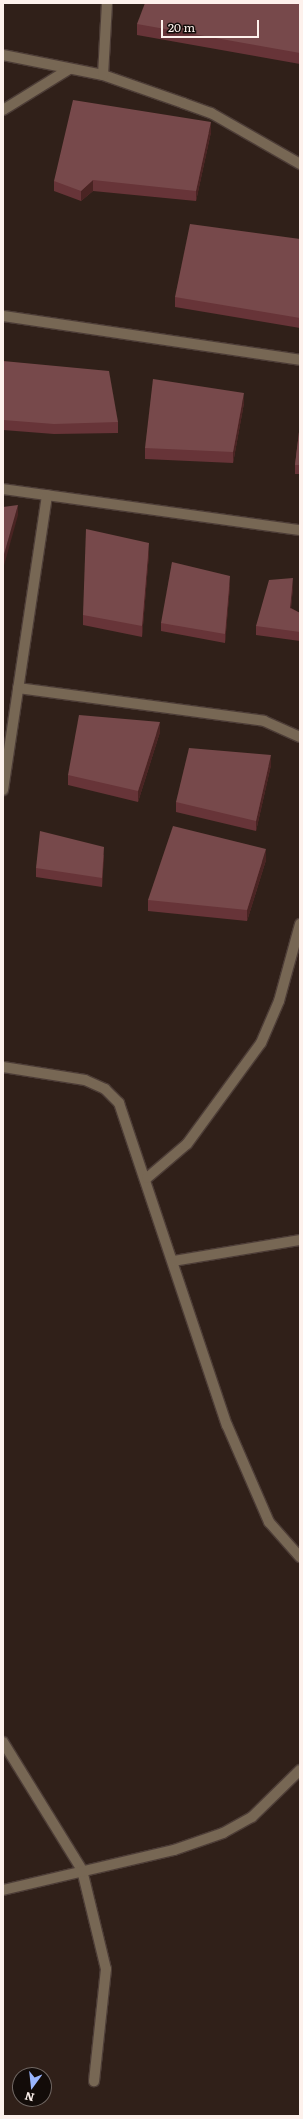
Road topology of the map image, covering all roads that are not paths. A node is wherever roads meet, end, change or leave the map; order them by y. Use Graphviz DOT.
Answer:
graph roads {
  1 [pos="107,3"];
  2 [pos="3,55"];
  3 [pos="69,69"];
  4 [pos="102,75"];
  5 [pos="3,110"];
  6 [pos="300,164"];
  7 [pos="3,316"];
  8 [pos="300,360"];
  9 [pos="3,489"];
  10 [pos="47,495"];
  11 [pos="300,530"];
  12 [pos="18,688"];
  13 [pos="300,737"];
  14 [pos="3,790"];
  15 [pos="300,924"];
  16 [pos="3,1067"];
  17 [pos="146,1178"];
  18 [pos="300,1240"];
  19 [pos="173,1260"];
  20 [pos="300,1557"];
  21 [pos="3,1742"];
  22 [pos="300,1770"];
  23 [pos="82,1870"];
  24 [pos="3,1890"];
  25 [pos="94,2082"];
  1 -- 4 [label="street"];
  2 -- 3 [label="street"];
  3 -- 4 [label="street"];
  3 -- 5 [label="street"];
  4 -- 6 [label="street"];
  7 -- 8 [label="street"];
  9 -- 10 [label="street"];
  10 -- 11 [label="street"];
  10 -- 12 [label="street"];
  12 -- 13 [label="street"];
  12 -- 14 [label="street"];
  15 -- 17 [label="street"];
  16 -- 17 [label="street"];
  17 -- 19 [label="street"];
  18 -- 19 [label="street"];
  19 -- 20 [label="street"];
  21 -- 23 [label="street"];
  22 -- 23 [label="street"];
  23 -- 24 [label="street"];
  23 -- 25 [label="street"];
}
